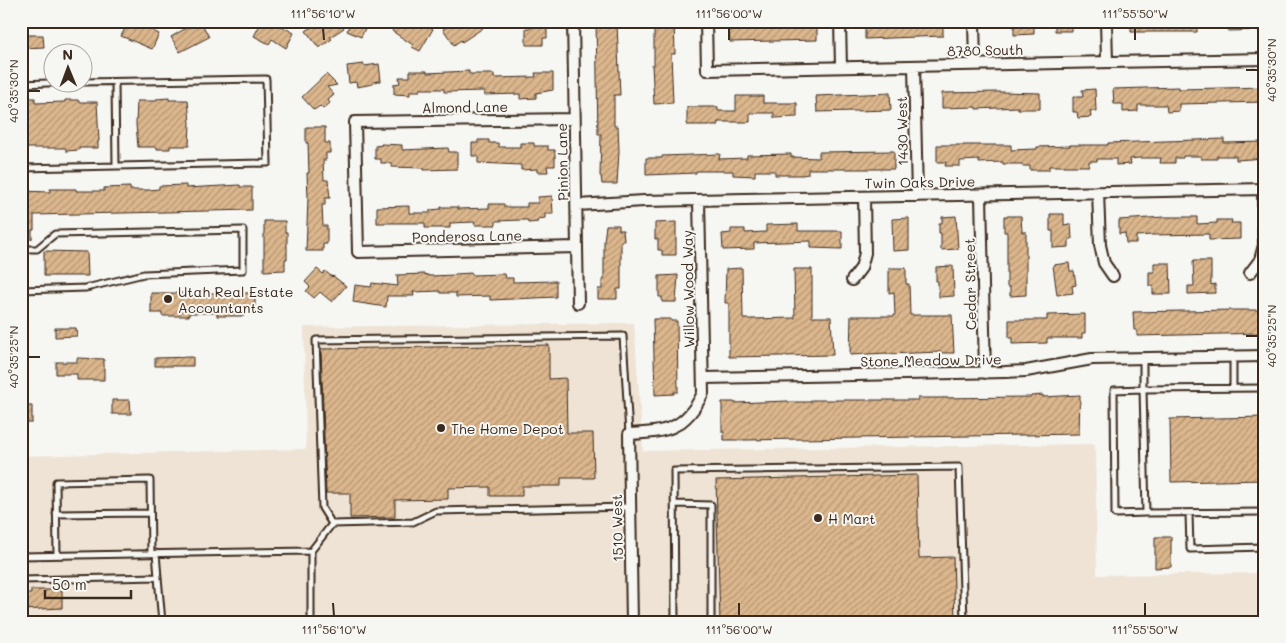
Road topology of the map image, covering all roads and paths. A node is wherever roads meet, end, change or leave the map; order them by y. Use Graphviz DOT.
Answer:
graph roads {
  1 [pos="573,21"];
  2 [pos="706,21"];
  3 [pos="840,21"];
  4 [pos="974,21"];
  5 [pos="1106,21"];
  6 [pos="1265,59"];
  7 [pos="1106,62"];
  8 [pos="975,64"];
  9 [pos="914,66"];
  10 [pos="842,67"];
  11 [pos="92,82"];
  12 [pos="115,82"];
  13 [pos="42,83"];
  14 [pos="21,84"];
  15 [pos="574,118"];
  16 [pos="116,166"];
  17 [pos="21,168"];
  18 [pos="1264,189"];
  19 [pos="1098,192"];
  20 [pos="982,195"];
  21 [pos="917,196"];
  22 [pos="864,197"];
  23 [pos="700,200"];
  24 [pos="577,205"];
  25 [pos="577,247"];
  26 [pos="21,249"];
  27 [pos="358,252"];
  28 [pos="1250,273"];
  29 [pos="1113,276"];
  30 [pos="852,280"];
  31 [pos="21,290"];
  32 [pos="578,303"];
  33 [pos="1265,356"];
  34 [pos="1233,357"];
  35 [pos="1143,358"];
  36 [pos="985,373"];
  37 [pos="704,378"];
  38 [pos="1233,388"];
  39 [pos="1265,388"];
  40 [pos="1143,389"];
  41 [pos="629,434"];
  42 [pos="674,504"];
  43 [pos="630,506"];
  44 [pos="1265,512"];
  45 [pos="150,513"];
  46 [pos="1146,513"];
  47 [pos="1189,513"];
  48 [pos="56,514"];
  49 [pos="332,524"];
  50 [pos="1265,548"];
  51 [pos="311,551"];
  52 [pos="154,553"];
  53 [pos="57,555"];
  54 [pos="21,556"];
  55 [pos="158,577"];
  56 [pos="21,580"];
  57 [pos="162,622"];
  58 [pos="311,622"];
  59 [pos="632,622"];
  60 [pos="675,622"];
  61 [pos="712,622"];
  62 [pos="964,622"];
  1 -- 15 [label="street, Pinion Lane"];
  2 -- 10 [label="street, 8780 South"];
  3 -- 10 [label="street"];
  4 -- 8 [label="street"];
  5 -- 7 [label="street"];
  6 -- 7 [label="street, 8780 South"];
  7 -- 8 [label="street, 8780 South"];
  8 -- 9 [label="street, 8780 South"];
  9 -- 10 [label="street, 8780 South"];
  9 -- 21 [label="street, 1430 West"];
  11 -- 12 [label="lane"];
  12 -- 16 [label="lane"];
  12 -- 16 [label="lane"];
  13 -- 14 [label="lane"];
  15 -- 24 [label="street, Pinion Lane"];
  15 -- 27 [label="street, Almond Lane"];
  16 -- 17 [label="lane"];
  18 -- 19 [label="street, Twin Oaks Drive"];
  18 -- 28 [label="street"];
  19 -- 20 [label="street, Twin Oaks Drive"];
  19 -- 29 [label="street"];
  20 -- 21 [label="street, Twin Oaks Drive"];
  20 -- 36 [label="street, Cedar Street"];
  21 -- 22 [label="street, Twin Oaks Drive"];
  22 -- 23 [label="street, Twin Oaks Drive"];
  22 -- 30 [label="street"];
  23 -- 24 [label="street, Twin Oaks Drive"];
  23 -- 37 [label="street, Willow Wood Way"];
  24 -- 25 [label="street, Pinion Lane"];
  25 -- 27 [label="street, Ponderosa Lane"];
  25 -- 32 [label="street, Pinion Lane"];
  26 -- 31 [label="lane"];
  33 -- 34 [label="street, Stone Meadow Drive"];
  34 -- 35 [label="street, Stone Meadow Drive"];
  34 -- 38 [label="lane"];
  35 -- 36 [label="street, Stone Meadow Drive"];
  35 -- 40 [label="lane"];
  36 -- 37 [label="street, Stone Meadow Drive"];
  37 -- 41 [label="street"];
  38 -- 39 [label="lane"];
  38 -- 40 [label="lane"];
  40 -- 46 [label="lane"];
  40 -- 46 [label="lane"];
  41 -- 43 [label="street, 1510 West"];
  41 -- 49 [label="lane"];
  42 -- 60 [label="lane"];
  42 -- 61 [label="lane"];
  42 -- 62 [label="lane"];
  43 -- 49 [label="lane"];
  43 -- 59 [label="street, 1510 West"];
  44 -- 47 [label="lane"];
  45 -- 48 [label="lane"];
  45 -- 48 [label="lane"];
  45 -- 52 [label="lane"];
  46 -- 47 [label="lane"];
  47 -- 50 [label="lane"];
  48 -- 53 [label="lane"];
  49 -- 51 [label="lane"];
  51 -- 52 [label="lane"];
  51 -- 58 [label="lane"];
  52 -- 53 [label="lane"];
  52 -- 55 [label="lane"];
  53 -- 54 [label="lane"];
  55 -- 56 [label="lane"];
  55 -- 57 [label="lane"];
}
